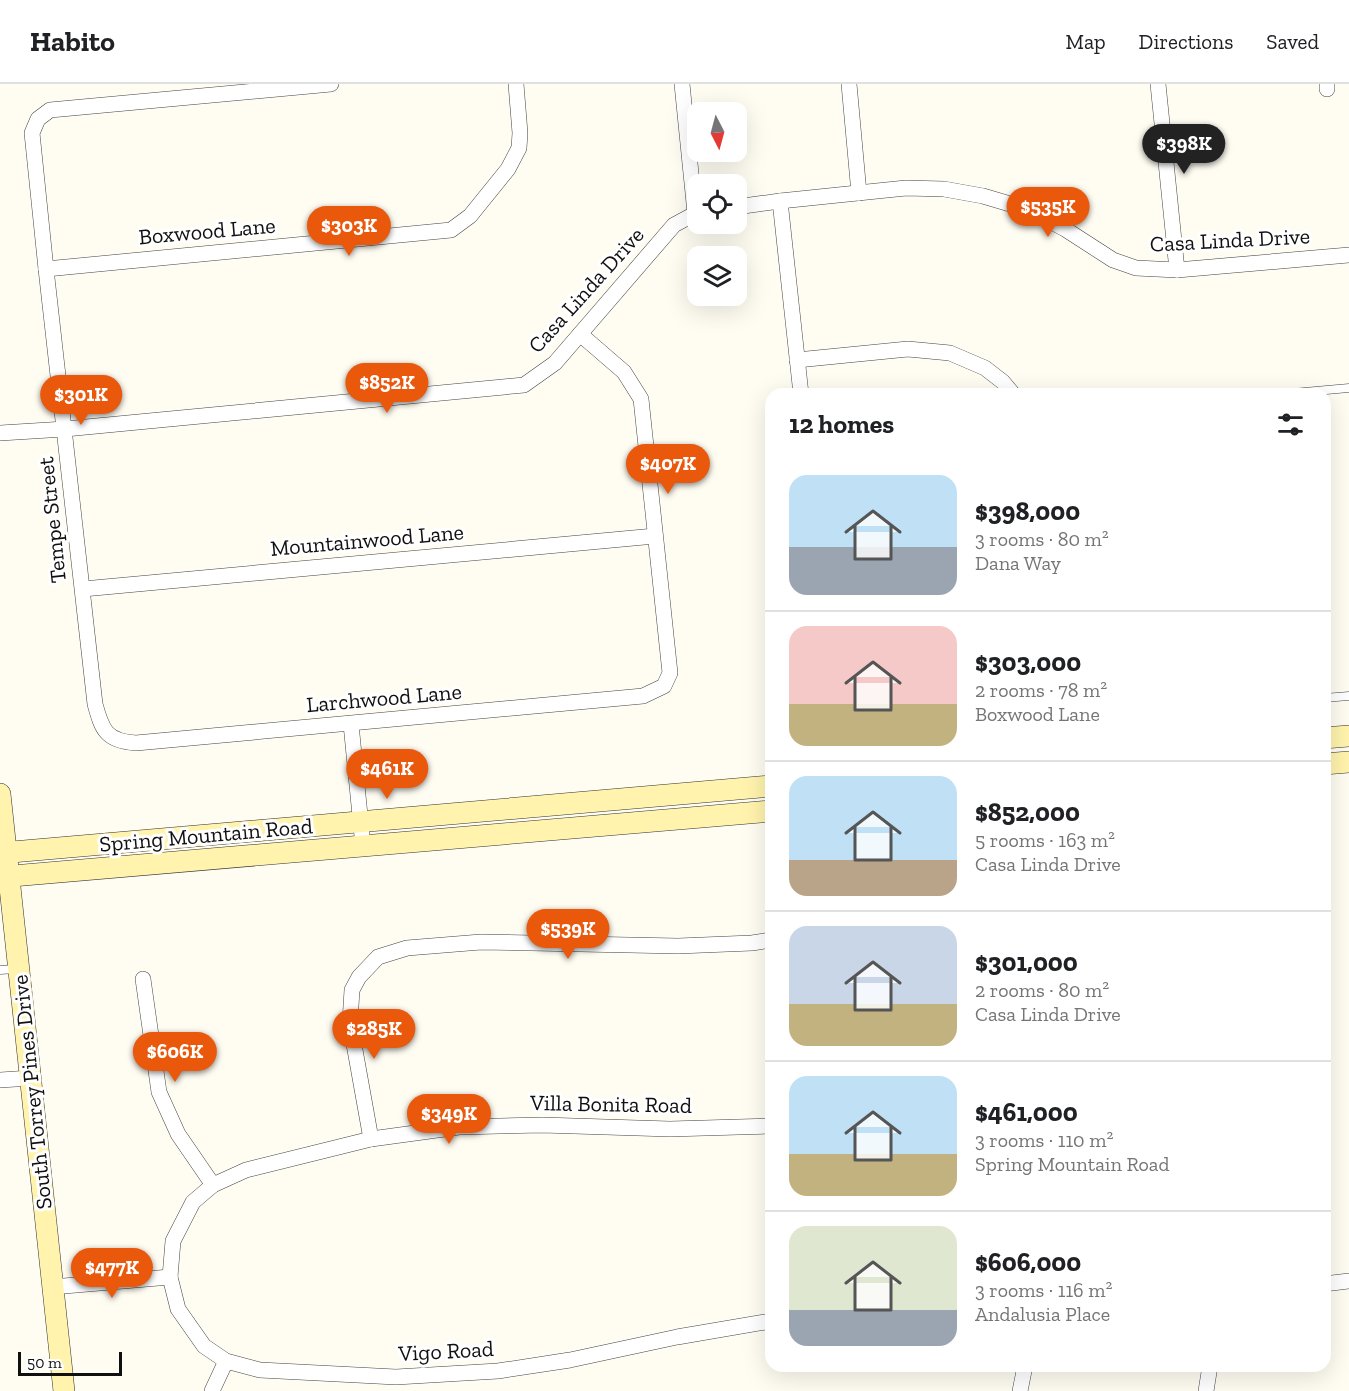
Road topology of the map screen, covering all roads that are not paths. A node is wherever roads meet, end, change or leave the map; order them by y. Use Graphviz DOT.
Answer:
graph roads {
  1 [pos="331,84"];
  2 [pos="516,84"];
  3 [pos="682,84"];
  4 [pos="849,84"];
  5 [pos="1158,84"];
  6 [pos="692,174"];
  7 [pos="859,193"];
  8 [pos="780,201"];
  9 [pos="747,206"];
  10 [pos="687,217"];
  11 [pos="1349,255"];
  12 [pos="46,269"];
  13 [pos="1177,270"];
  14 [pos="580,334"];
  15 [pos="797,360"];
  16 [pos="800,388"];
  17 [pos="1008,388"];
  18 [pos="1349,388"];
  19 [pos="1331,390"];
  20 [pos="65,429"];
  21 [pos="0,433"];
  22 [pos="655,536"];
  23 [pos="83,589"];
  24 [pos="1349,696"];
  25 [pos="1331,697"];
  26 [pos="351,724"];
  27 [pos="109,735"];
  28 [pos="1349,762"];
  29 [pos="1331,763"];
  30 [pos="765,787"];
  31 [pos="0,794"];
  32 [pos="765,812"];
  33 [pos="361,821"];
  34 [pos="363,846"];
  35 [pos="3,853"];
  36 [pos="4,876"];
  37 [pos="765,941"];
  38 [pos="10,969"];
  39 [pos="144,979"];
  40 [pos="30,1078"];
  41 [pos="0,1080"];
  42 [pos="765,1126"];
  43 [pos="371,1139"];
  44 [pos="213,1185"];
  45 [pos="170,1277"];
  46 [pos="1349,1281"];
  47 [pos="1331,1283"];
  48 [pos="52,1287"];
  49 [pos="765,1322"];
  50 [pos="226,1361"];
  51 [pos="1024,1372"];
  52 [pos="1209,1372"];
  53 [pos="396,1384"];
  54 [pos="64,1391"];
  55 [pos="212,1391"];
  56 [pos="1020,1391"];
  57 [pos="1206,1391"];
  1 -- 12 [label="street, Tempe Street"];
  2 -- 12 [label="street, Boxwood Lane"];
  3 -- 6 [label="street"];
  4 -- 7 [label="street"];
  5 -- 13 [label="street"];
  7 -- 8 [label="street, Casa Linda Drive"];
  7 -- 13 [label="street, Casa Linda Drive"];
  8 -- 9 [label="street, Casa Linda Drive"];
  8 -- 15 [label="street"];
  10 -- 14 [label="street, Casa Linda Drive"];
  11 -- 13 [label="street, Casa Linda Drive"];
  12 -- 20 [label="street, Tempe Street"];
  14 -- 20 [label="street, Casa Linda Drive"];
  14 -- 22 [label="street"];
  15 -- 16 [label="street"];
  15 -- 17 [label="street"];
  18 -- 19 [label="lane"];
  20 -- 21 [label="street, Casa Linda Drive"];
  20 -- 23 [label="street, Tempe Street"];
  22 -- 23 [label="street, Mountainwood Lane"];
  22 -- 26 [label="street, Larchwood Lane"];
  23 -- 27 [label="street, Tempe Street"];
  24 -- 25 [label="lane"];
  26 -- 27 [label="street, Larchwood Lane"];
  26 -- 33 [label="street"];
  28 -- 29 [label="main road"];
  30 -- 33 [label="main road, Spring Mountain Road"];
  31 -- 35 [label="main road, South Torrey Pines Drive"];
  32 -- 34 [label="main road, Spring Mountain Road"];
  33 -- 34 [label="street"];
  33 -- 35 [label="main road, Spring Mountain Road"];
  34 -- 36 [label="main road, Spring Mountain Road"];
  35 -- 36 [label="main road, South Torrey Pines Drive"];
  36 -- 38 [label="main road, South Torrey Pines Drive"];
  37 -- 43 [label="street"];
  38 -- 40 [label="main road, South Torrey Pines Drive"];
  39 -- 44 [label="street"];
  40 -- 41 [label="street"];
  40 -- 48 [label="main road, South Torrey Pines Drive"];
  42 -- 43 [label="street, Villa Bonita Road"];
  43 -- 44 [label="street, Villa Bonita Road"];
  44 -- 45 [label="street, Villa Bonita Road"];
  45 -- 48 [label="street"];
  45 -- 50 [label="street, Vigo Road"];
  46 -- 47 [label="street"];
  48 -- 54 [label="main road, South Torrey Pines Drive"];
  49 -- 53 [label="street, Vigo Road"];
  50 -- 53 [label="street, Vigo Road"];
  50 -- 55 [label="street"];
  51 -- 56 [label="street"];
  52 -- 57 [label="street"];
}
